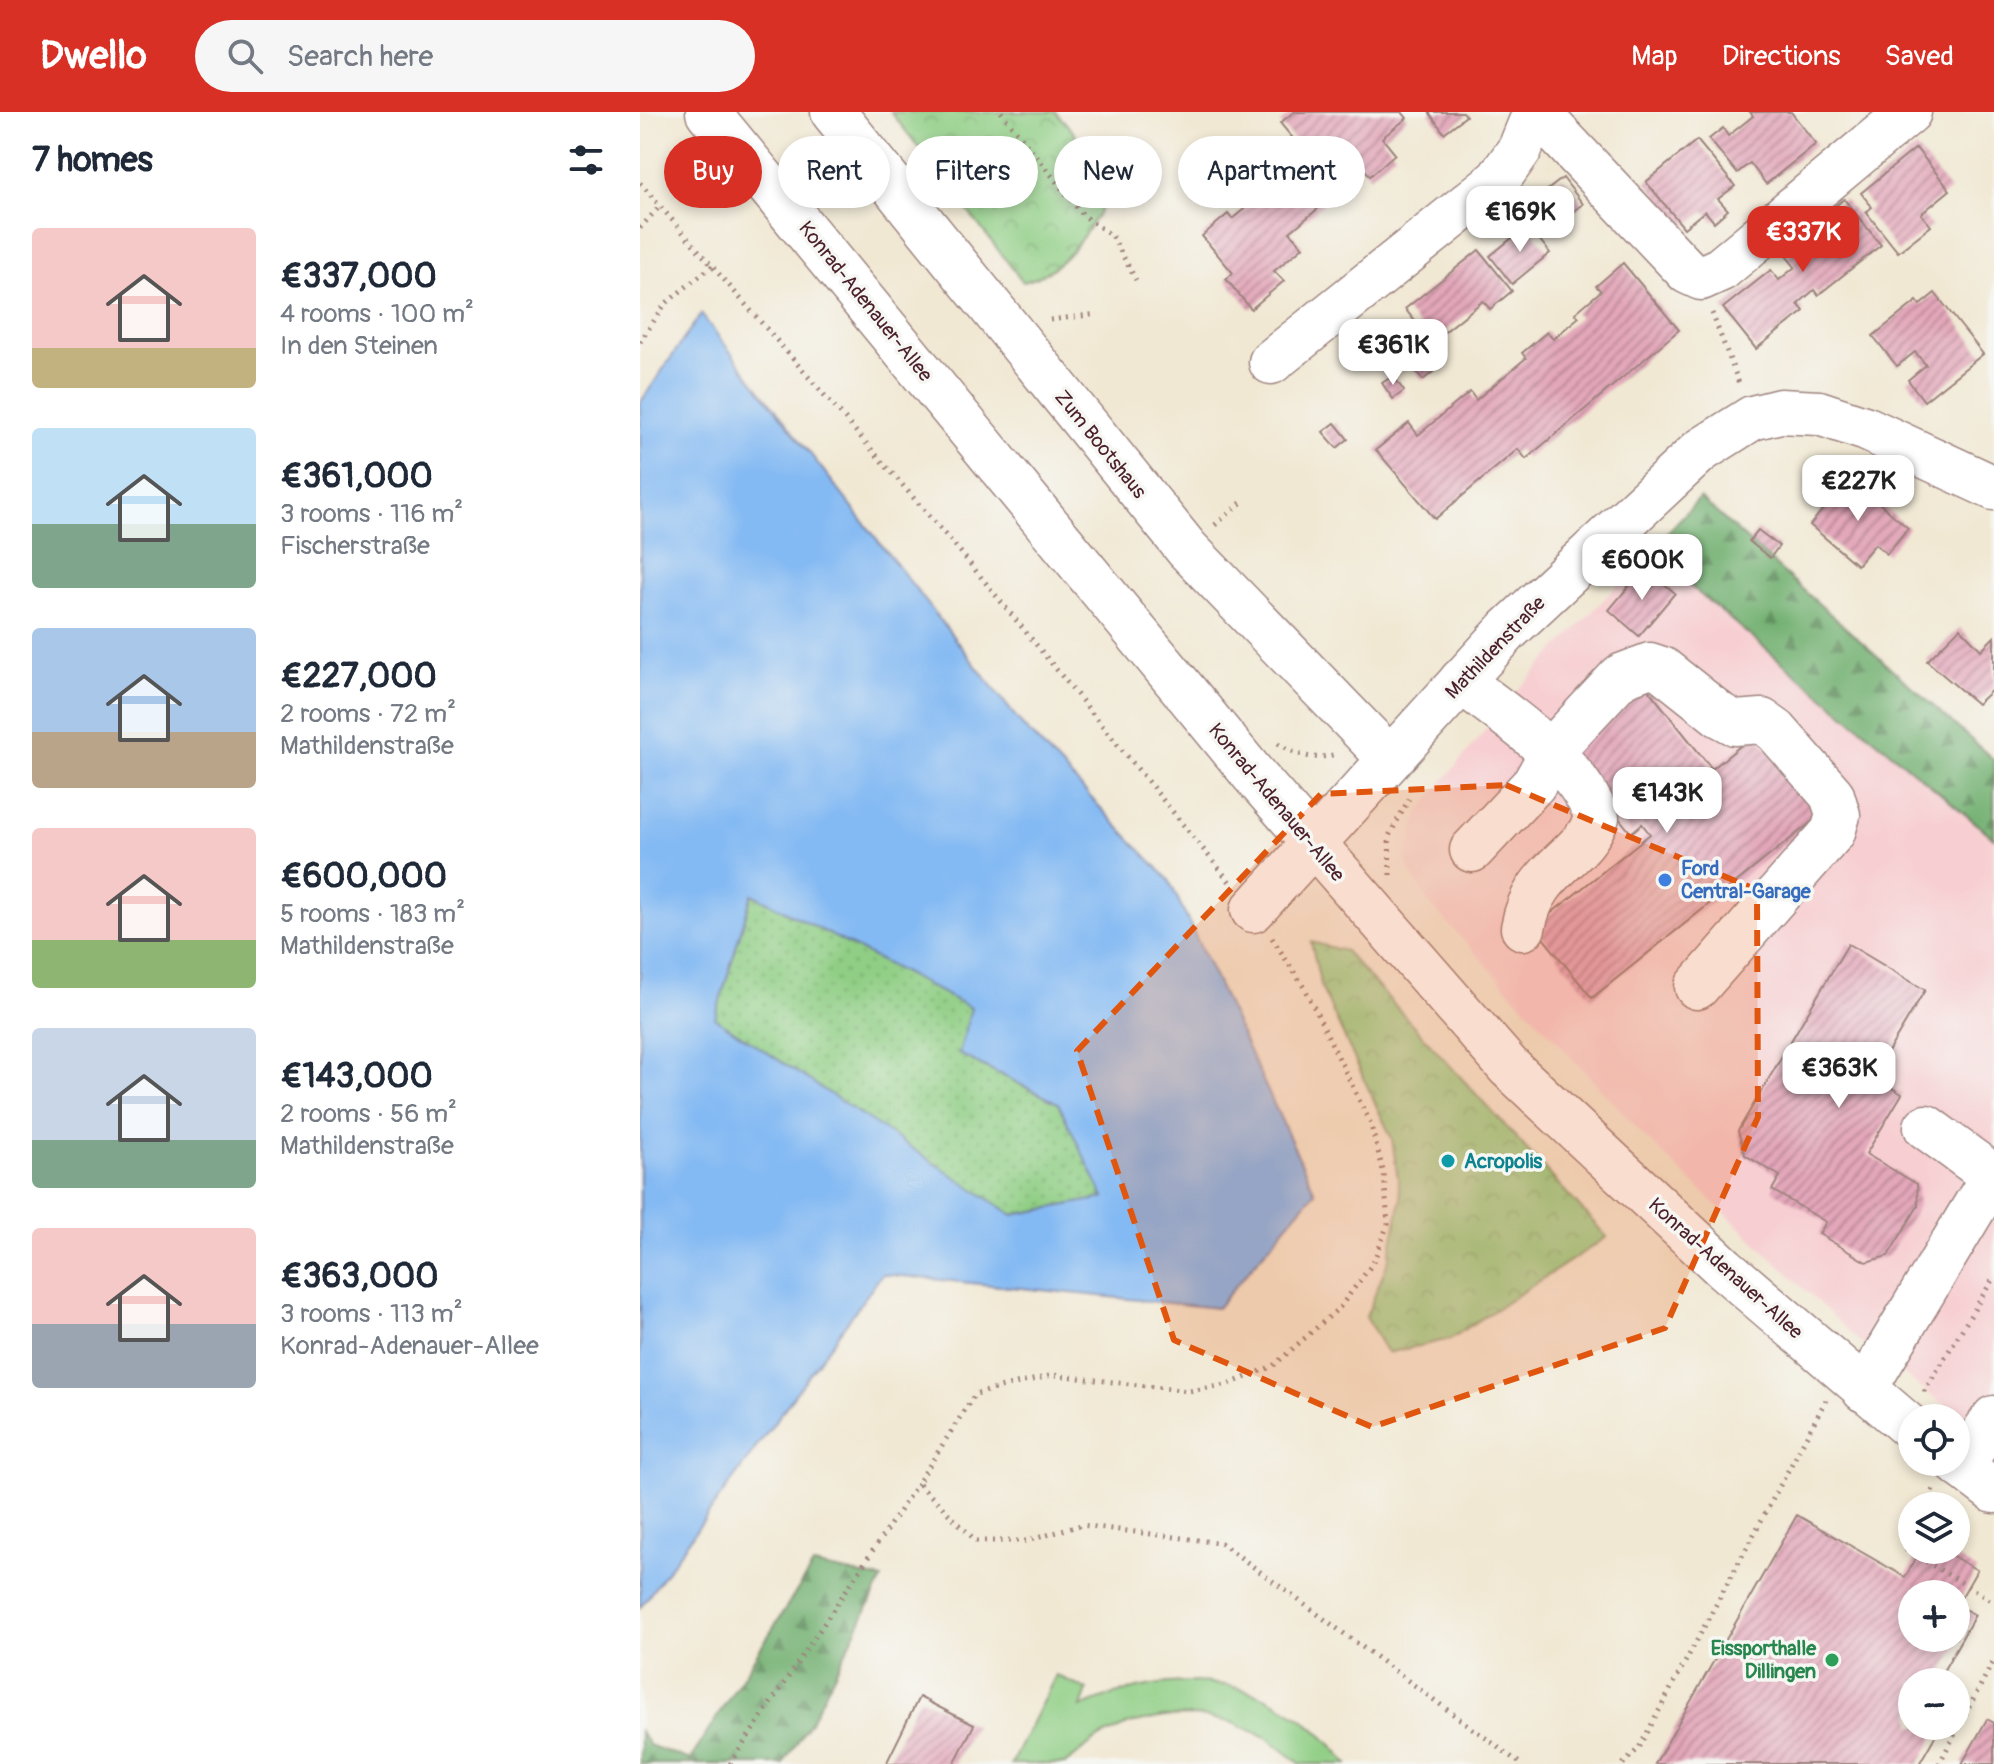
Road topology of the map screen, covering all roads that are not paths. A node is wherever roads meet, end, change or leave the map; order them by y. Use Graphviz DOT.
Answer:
graph roads {
  1 [pos="708,112"];
  2 [pos="833,112"];
  3 [pos="1536,112"];
  4 [pos="1909,112"];
  5 [pos="1271,362"];
  6 [pos="1994,488"];
  7 [pos="1456,687"];
  8 [pos="1376,744"];
  9 [pos="1552,753"];
  10 [pos="1315,846"];
  11 [pos="1472,850"];
  12 [pos="1253,910"];
  13 [pos="1523,928"];
  14 [pos="1697,987"];
  15 [pos="1926,1127"];
  16 [pos="1852,1381"];
  17 [pos="1898,1418"];
  18 [pos="1994,1418"];
  19 [pos="1970,1473"];
  1 -- 10 [label="street, Konrad-Adenauer-Allee"];
  2 -- 8 [label="street, Zum Bootshaus"];
  3 -- 4 [label="street"];
  3 -- 5 [label="street"];
  6 -- 7 [label="street, Mathildenstraße"];
  7 -- 8 [label="street, Mathildenstraße"];
  7 -- 9 [label="street"];
  8 -- 10 [label="street, Mathildenstraße"];
  9 -- 11 [label="street"];
  9 -- 13 [label="street"];
  9 -- 14 [label="street"];
  10 -- 12 [label="street, Mathildenstraße"];
  10 -- 16 [label="street, Konrad-Adenauer-Allee"];
  15 -- 16 [label="street"];
  16 -- 17 [label="street, Konrad-Adenauer-Allee"];
  18 -- 19 [label="street"];
}
